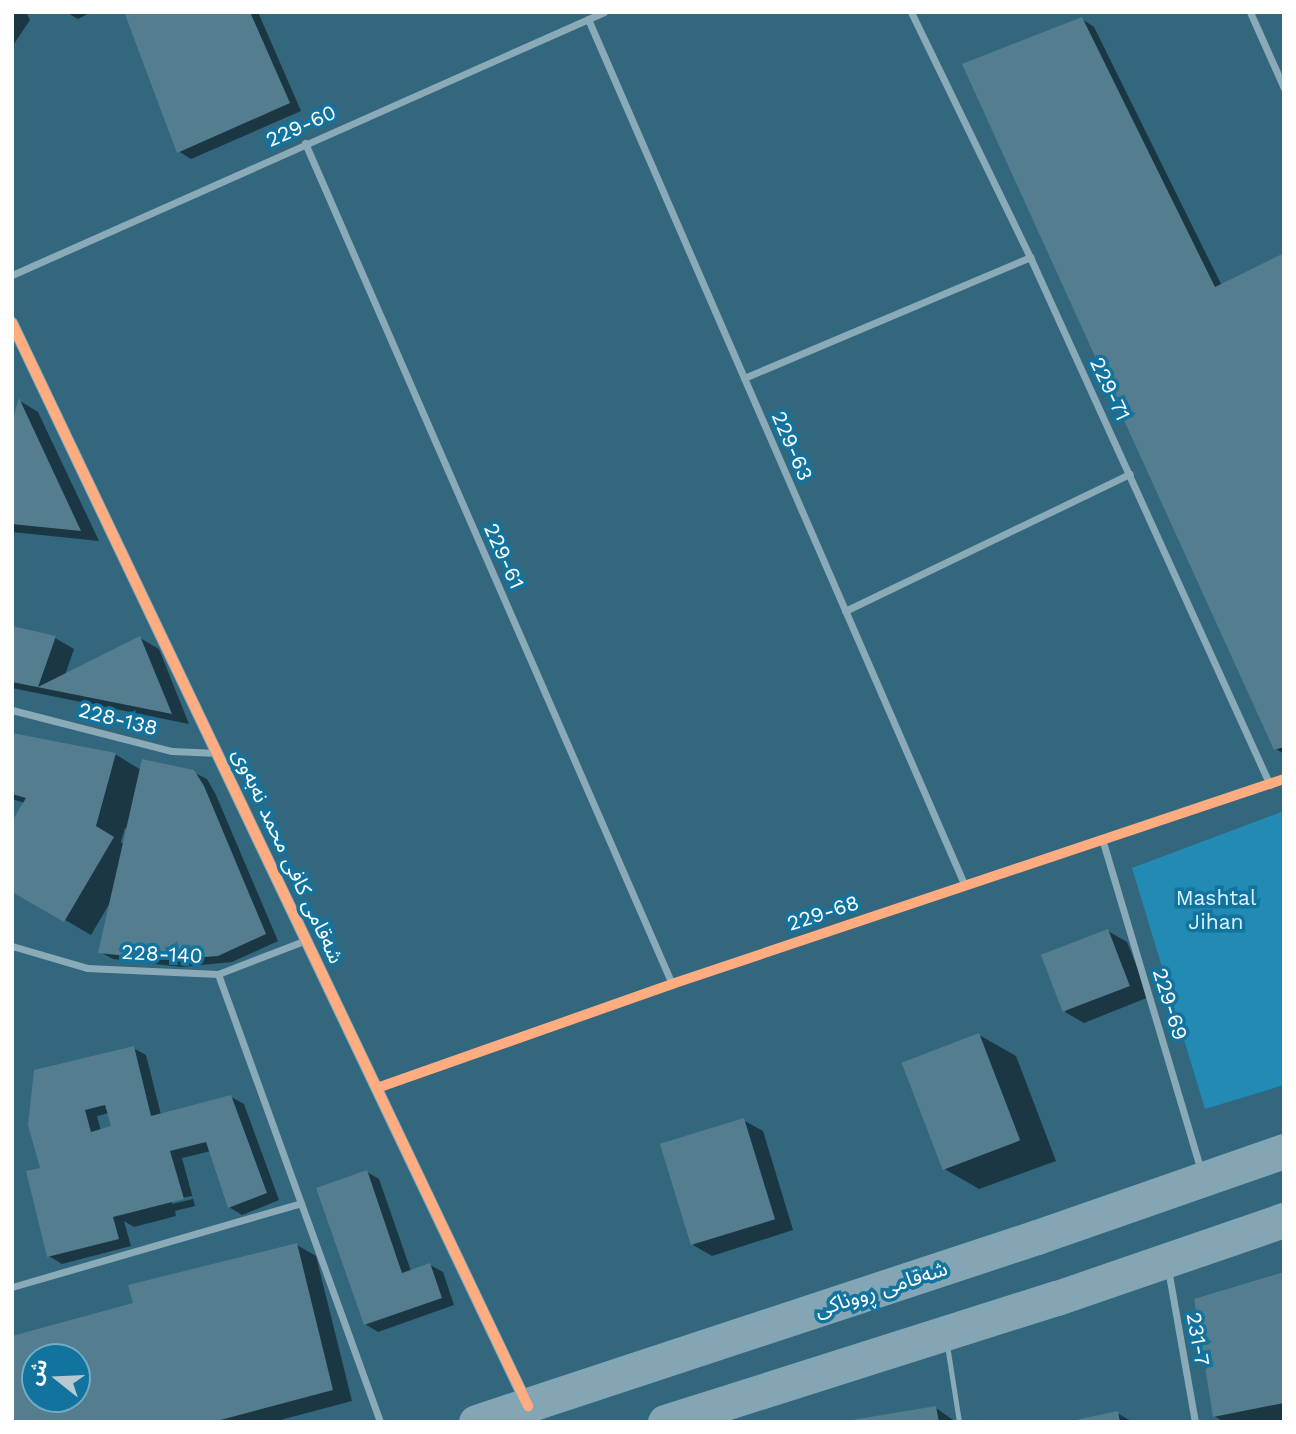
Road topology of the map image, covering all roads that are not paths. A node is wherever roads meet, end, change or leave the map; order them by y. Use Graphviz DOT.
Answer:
graph roads {
  1 [pos="604,12"];
  2 [pos="911,12"];
  3 [pos="1250,12"];
  4 [pos="588,19"];
  5 [pos="1284,88"];
  6 [pos="305,143"];
  7 [pos="1030,257"];
  8 [pos="12,275"];
  9 [pos="12,323"];
  10 [pos="744,378"];
  11 [pos="1130,474"];
  12 [pos="845,611"];
  13 [pos="12,710"];
  14 [pos="217,753"];
  15 [pos="1284,779"];
  16 [pos="1270,785"];
  17 [pos="1103,842"];
  18 [pos="965,886"];
  19 [pos="306,940"];
  20 [pos="12,946"];
  21 [pos="218,974"];
  22 [pos="672,984"];
  23 [pos="376,1088"];
  24 [pos="1284,1151"];
  25 [pos="1203,1177"];
  26 [pos="301,1203"];
  27 [pos="1284,1220"];
  28 [pos="1167,1262"];
  29 [pos="12,1287"];
  30 [pos="945,1334"];
  31 [pos="528,1406"];
  32 [pos="380,1422"];
  33 [pos="476,1422"];
  34 [pos="665,1422"];
  35 [pos="959,1422"];
  36 [pos="1195,1422"];
  1 -- 4 [label="street, 229-60"];
  2 -- 7 [label="street, 229-71"];
  3 -- 5 [label="street"];
  4 -- 6 [label="street, 229-60"];
  4 -- 10 [label="street, 229-63"];
  6 -- 8 [label="street, 229-60"];
  6 -- 22 [label="street, 229-61"];
  7 -- 10 [label="street"];
  7 -- 11 [label="street, 229-71"];
  9 -- 14 [label="street, شەقامی کافی محمد نەبەوی"];
  10 -- 12 [label="street, 229-63"];
  11 -- 12 [label="street"];
  11 -- 16 [label="street, 229-71"];
  12 -- 18 [label="street, 229-63"];
  13 -- 14 [label="street, 228-138"];
  14 -- 19 [label="street, شەقامی کافی محمد نەبەوی"];
  15 -- 16 [label="street, 229-68"];
  16 -- 17 [label="street, 229-68"];
  17 -- 18 [label="street, 229-68"];
  17 -- 25 [label="street, 229-69"];
  18 -- 22 [label="street, 229-68"];
  19 -- 21 [label="street, 228-140"];
  19 -- 23 [label="street, شەقامی کافی محمد نەبەوی"];
  20 -- 21 [label="street, 228-140"];
  21 -- 26 [label="street"];
  22 -- 23 [label="street, 229-68"];
  23 -- 31 [label="street, شەقامی کافی محمد نەبەوی"];
  24 -- 25 [label="main road, شەقامی ڕووناکی"];
  25 -- 31 [label="main road, شەقامی ڕووناکی"];
  26 -- 29 [label="street"];
  26 -- 32 [label="street"];
  27 -- 28 [label="main road"];
  28 -- 30 [label="main road"];
  28 -- 36 [label="street, 231-7"];
  30 -- 34 [label="main road"];
  30 -- 35 [label="lane"];
  31 -- 33 [label="main road, شەقامی ڕووناکی"];
}
